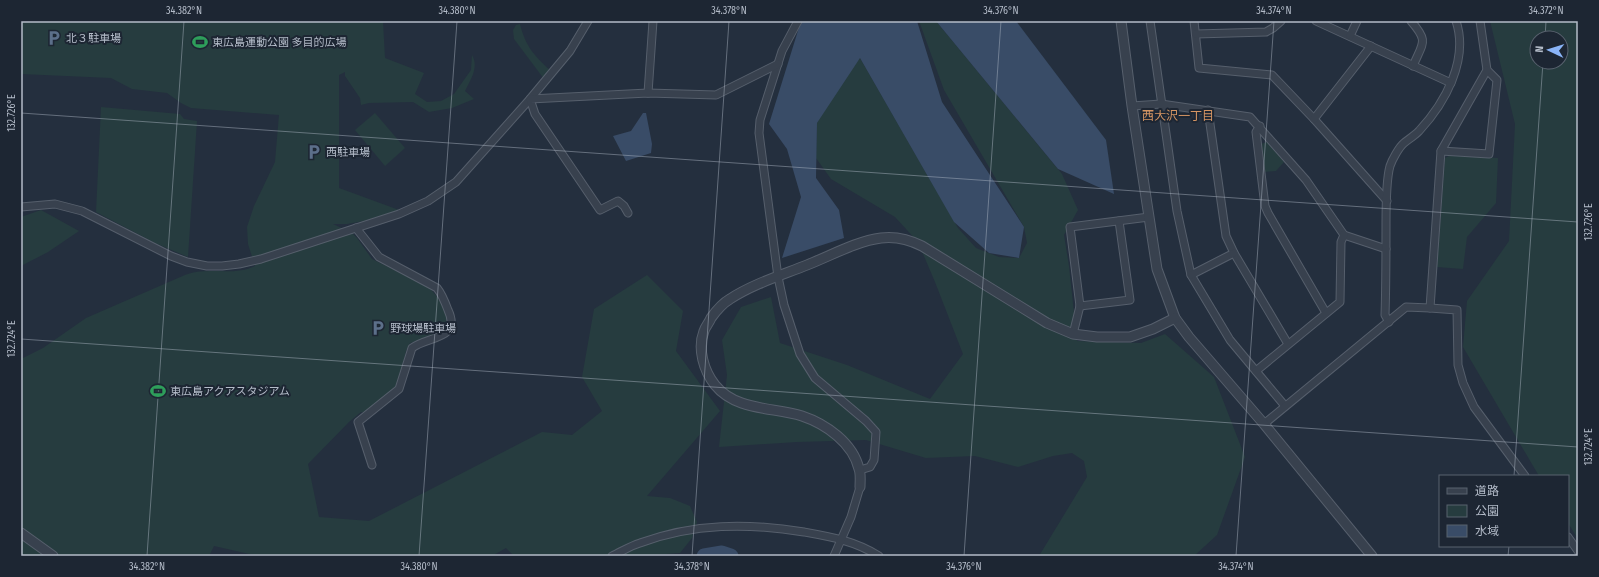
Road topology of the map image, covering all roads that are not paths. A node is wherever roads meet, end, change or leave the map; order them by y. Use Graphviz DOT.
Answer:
graph roads {
  1 [pos="588,21"];
  2 [pos="653,21"];
  3 [pos="798,21"];
  4 [pos="1121,21"];
  5 [pos="1150,21"];
  6 [pos="1194,21"];
  7 [pos="1280,21"];
  8 [pos="1316,21"];
  9 [pos="1357,21"];
  10 [pos="1411,21"];
  11 [pos="1456,21"];
  12 [pos="1480,21"];
  13 [pos="1196,34"];
  14 [pos="1350,36"];
  15 [pos="1371,46"];
  16 [pos="778,64"];
  17 [pos="1413,66"];
  18 [pos="1487,70"];
  19 [pos="1451,83"];
  20 [pos="648,93"];
  21 [pos="530,99"];
  22 [pos="1161,104"];
  23 [pos="1132,106"];
  24 [pos="1208,110"];
  25 [pos="1314,119"];
  26 [pos="1260,126"];
  27 [pos="1441,151"];
  28 [pos="1387,201"];
  29 [pos="21,207"];
  30 [pos="628,213"];
  31 [pos="1149,217"];
  32 [pos="1119,221"];
  33 [pos="356,228"];
  34 [pos="1344,235"];
  35 [pos="1386,250"];
  36 [pos="1234,253"];
  37 [pos="1191,275"];
  38 [pos="778,277"];
  39 [pos="1080,306"];
  40 [pos="1430,308"];
  41 [pos="1326,314"];
  42 [pos="1175,318"];
  43 [pos="1389,322"];
  44 [pos="1073,334"];
  45 [pos="1288,344"];
  46 [pos="1256,371"];
  47 [pos="1286,406"];
  48 [pos="1264,424"];
  49 [pos="372,465"];
  50 [pos="860,470"];
  51 [pos="1524,475"];
  52 [pos="860,487"];
  53 [pos="21,533"];
  54 [pos="1569,538"];
  55 [pos="841,541"];
  56 [pos="1578,551"];
  57 [pos="53,556"];
  58 [pos="612,556"];
  59 [pos="834,556"];
  60 [pos="879,556"];
  61 [pos="1372,556"];
  1 -- 21 [label="street"];
  2 -- 20 [label="street"];
  3 -- 16 [label="street"];
  4 -- 23 [label="street"];
  5 -- 22 [label="street"];
  6 -- 13 [label="street"];
  7 -- 13 [label="street"];
  8 -- 14 [label="street"];
  9 -- 14 [label="street"];
  10 -- 17 [label="street"];
  11 -- 19 [label="street"];
  12 -- 18 [label="street"];
  13 -- 25 [label="street"];
  14 -- 15 [label="street"];
  15 -- 17 [label="street"];
  15 -- 25 [label="street"];
  16 -- 20 [label="street"];
  16 -- 38 [label="street"];
  17 -- 19 [label="street"];
  18 -- 27 [label="street"];
  18 -- 27 [label="street"];
  19 -- 28 [label="street"];
  20 -- 21 [label="street"];
  21 -- 30 [label="street"];
  21 -- 33 [label="street"];
  22 -- 23 [label="street"];
  22 -- 24 [label="street"];
  22 -- 37 [label="street"];
  23 -- 31 [label="street"];
  24 -- 26 [label="street"];
  24 -- 36 [label="street"];
  25 -- 28 [label="street"];
  26 -- 34 [label="street"];
  26 -- 41 [label="street"];
  27 -- 40 [label="street"];
  28 -- 35 [label="street"];
  29 -- 33 [label="street"];
  31 -- 32 [label="street"];
  31 -- 42 [label="street"];
  32 -- 39 [label="street"];
  32 -- 39 [label="street"];
  33 -- 49 [label="street"];
  34 -- 35 [label="street"];
  34 -- 41 [label="street"];
  35 -- 43 [label="street"];
  36 -- 37 [label="street"];
  36 -- 45 [label="street"];
  37 -- 46 [label="street"];
  38 -- 44 [label="street"];
  38 -- 50 [label="street"];
  38 -- 50 [label="street"];
  39 -- 44 [label="street"];
  40 -- 43 [label="street"];
  40 -- 51 [label="street"];
  41 -- 45 [label="street"];
  42 -- 44 [label="street"];
  42 -- 48 [label="street"];
  43 -- 47 [label="street"];
  45 -- 46 [label="street"];
  46 -- 47 [label="street"];
  47 -- 48 [label="street"];
  48 -- 61 [label="street"];
  50 -- 52 [label="street"];
  52 -- 55 [label="street"];
  53 -- 57 [label="street"];
  54 -- 56 [label="street"];
  55 -- 58 [label="street"];
  55 -- 59 [label="street"];
  55 -- 60 [label="street"];
}
